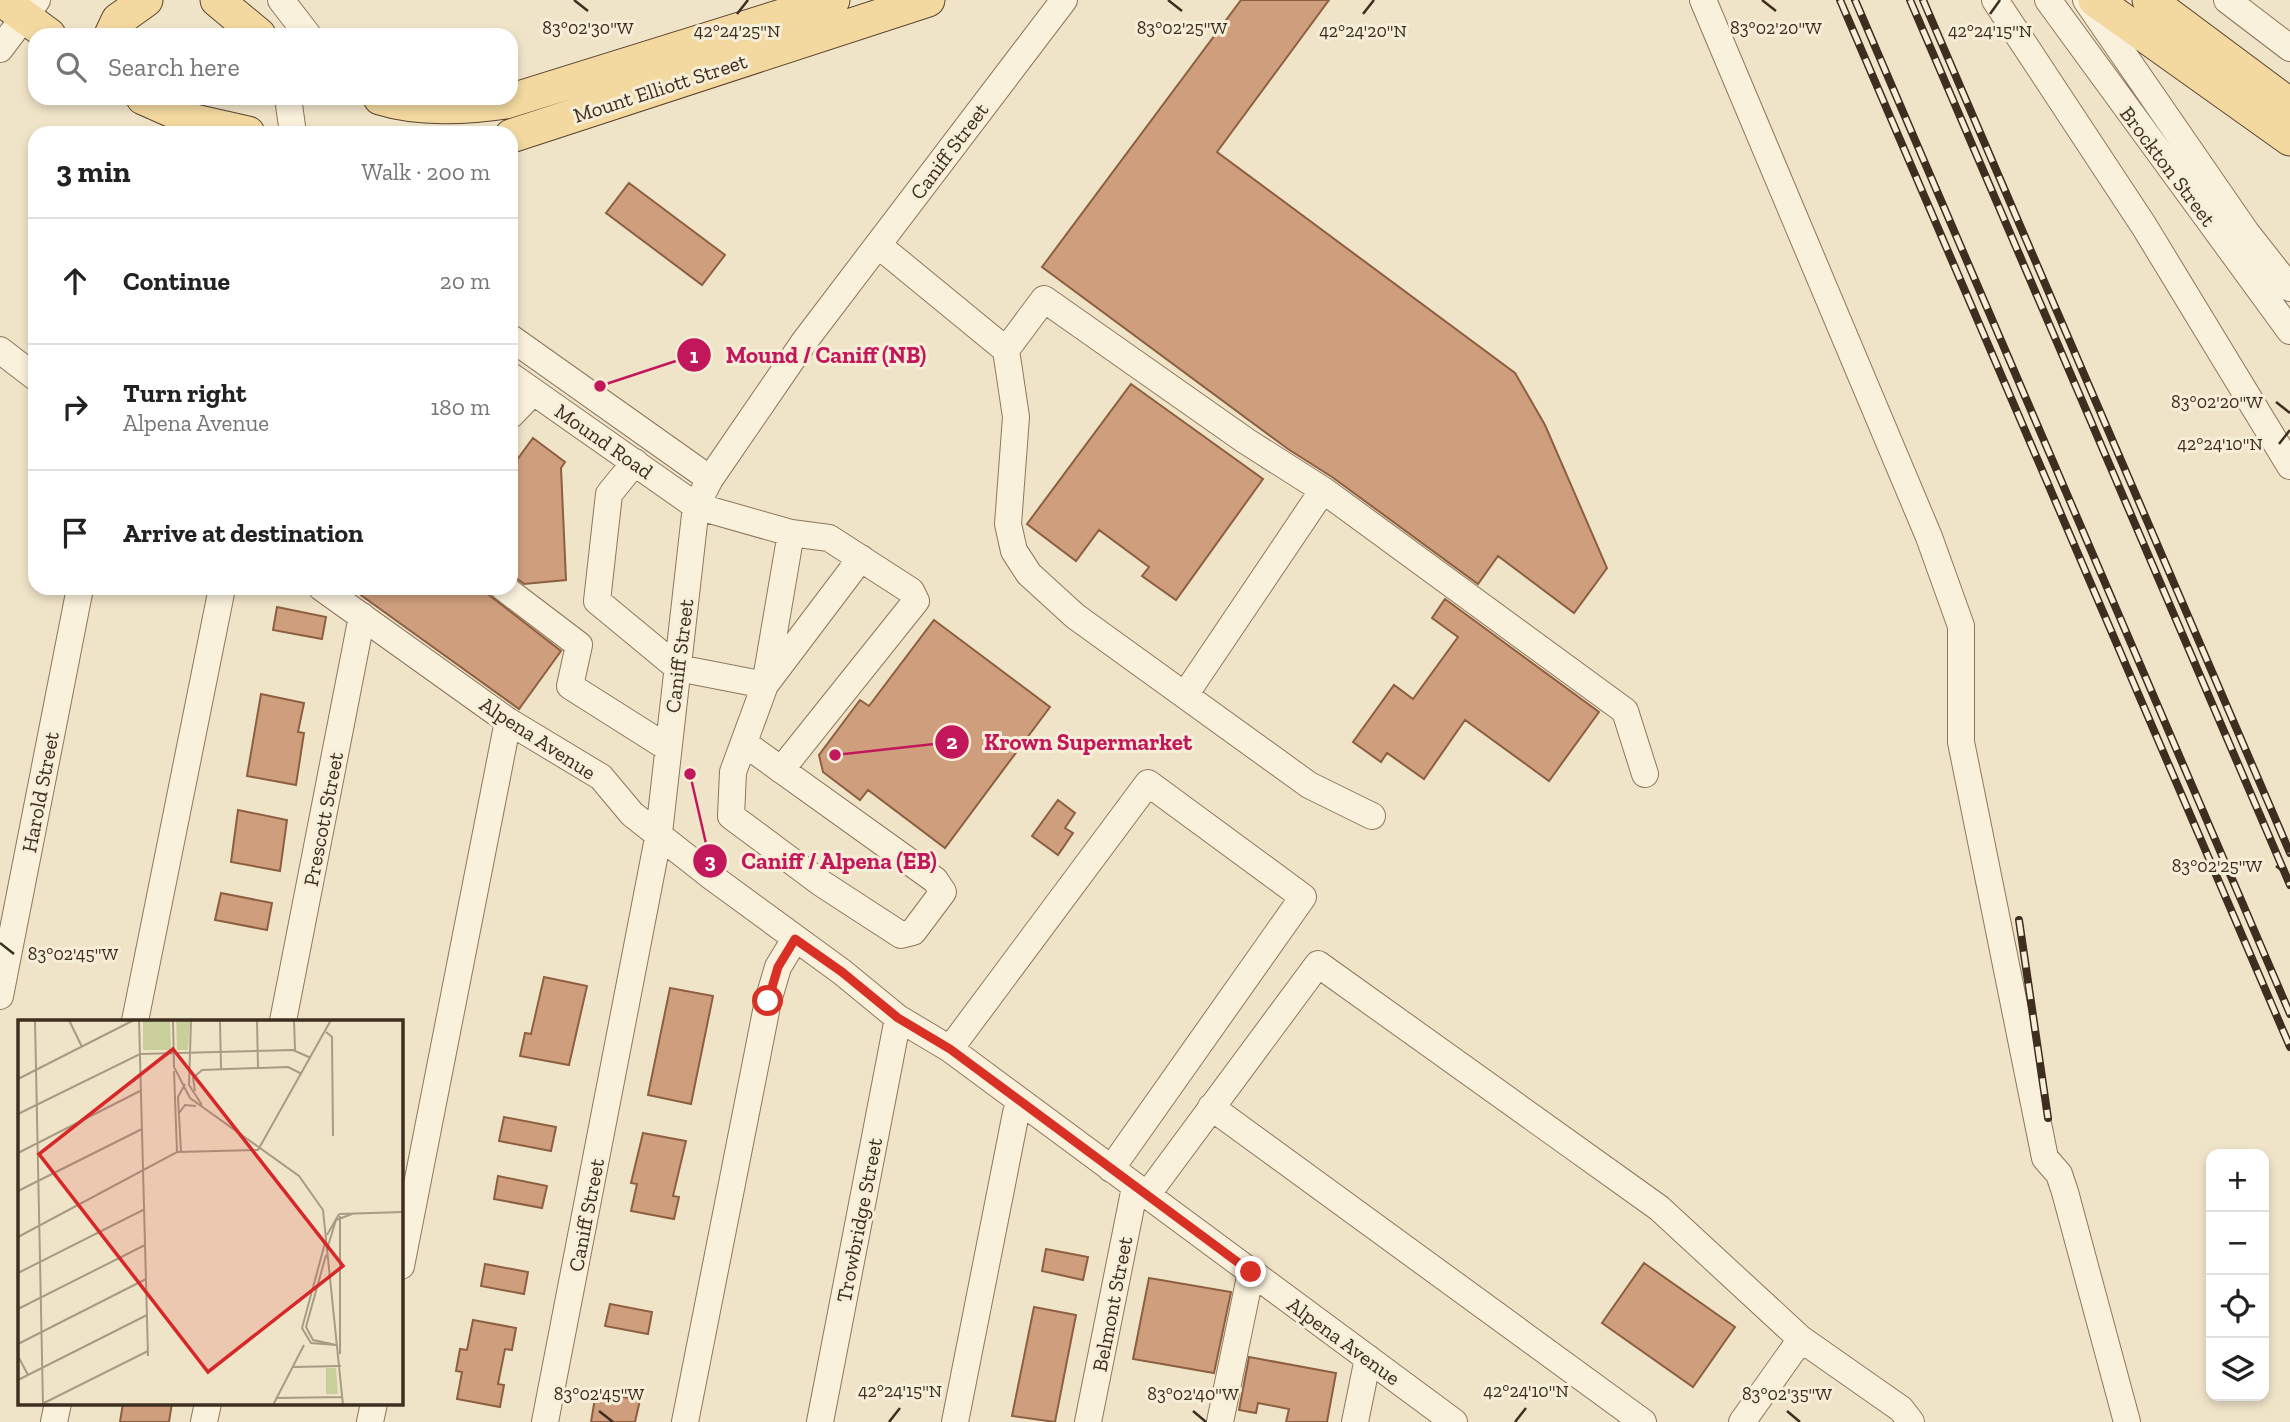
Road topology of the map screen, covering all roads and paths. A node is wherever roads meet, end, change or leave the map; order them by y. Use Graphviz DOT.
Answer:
graph roads {
  1 [pos="146,0"];
  2 [pos="217,0"];
  3 [pos="281,0"];
  4 [pos="833,0"];
  5 [pos="928,0"];
  6 [pos="1064,0"];
  7 [pos="1703,0"];
  8 [pos="1995,0"];
  9 [pos="2048,0"];
  10 [pos="2086,0"];
  11 [pos="2095,0"];
  12 [pos="2149,0"];
  13 [pos="2227,0"];
  14 [pos="28,13"];
  15 [pos="114,28"];
  16 [pos="249,28"];
  17 [pos="303,28"];
  18 [pos="2290,48"];
  19 [pos="0,49"];
  20 [pos="2219,71"];
  21 [pos="518,98"];
  22 [pos="2290,104"];
  23 [pos="142,105"];
  24 [pos="158,105"];
  25 [pos="289,105"];
  26 [pos="457,105"];
  27 [pos="487,105"];
  28 [pos="170,126"];
  29 [pos="217,126"];
  30 [pos="292,126"];
  31 [pos="518,134"];
  32 [pos="2290,139"];
  33 [pos="878,245"];
  34 [pos="2290,288"];
  35 [pos="2290,331"];
  36 [pos="518,343"];
  37 [pos="0,350"];
  38 [pos="1006,350"];
  39 [pos="28,372"];
  40 [pos="518,381"];
  41 [pos="533,392"];
  42 [pos="518,408"];
  43 [pos="635,462"];
  44 [pos="2290,466"];
  45 [pos="710,479"];
  46 [pos="1323,490"];
  47 [pos="696,506"];
  48 [pos="791,533"];
  49 [pos="861,558"];
  50 [pos="79,595"];
  51 [pos="221,595"];
  52 [pos="332,595"];
  53 [pos="513,595"];
  54 [pos="362,616"];
  55 [pos="678,668"];
  56 [pos="765,685"];
  57 [pos="1185,695"];
  58 [pos="508,721"];
  59 [pos="744,743"];
  60 [pos="668,748"];
  61 [pos="781,770"];
  62 [pos="1645,774"];
  63 [pos="1372,816"];
  64 [pos="659,833"];
  65 [pos="795,939"];
  66 [pos="0,996"];
  67 [pos="898,1018"];
  68 [pos="135,1020"];
  69 [pos="283,1020"];
  70 [pos="950,1049"];
  71 [pos="1022,1103"];
  72 [pos="1211,1107"];
  73 [pos="1111,1169"];
  74 [pos="1141,1191"];
  75 [pos="402,1261"];
  76 [pos="1251,1272"];
  77 [pos="1801,1339"];
  78 [pos="1368,1358"];
  79 [pos="58,1404"];
  80 [pos="208,1404"];
  81 [pos="374,1404"];
  82 [pos="54,1422"];
  83 [pos="204,1422"];
  84 [pos="370,1422"];
  85 [pos="545,1422"];
  86 [pos="685,1422"];
  87 [pos="820,1422"];
  88 [pos="955,1422"];
  89 [pos="1088,1422"];
  90 [pos="1220,1422"];
  91 [pos="1355,1422"];
  92 [pos="1454,1422"];
  93 [pos="1643,1422"];
  94 [pos="1742,1422"];
  95 [pos="1911,1422"];
  96 [pos="2127,1422"];
  1 -- 15 [label="main road"];
  2 -- 16 [label="main road"];
  3 -- 17 [label="street"];
  4 -- 21 [label="main road, Mount Elliott Street"];
  5 -- 31 [label="main road, Mount Elliott Street"];
  6 -- 33 [label="street, Caniff Street"];
  7 -- 96 [label="street"];
  8 -- 44 [label="street"];
  9 -- 35 [label="street, Brockton Street"];
  10 -- 34 [label="street, Brockton Street"];
  11 -- 20 [label="main road"];
  12 -- 20 [label="main road"];
  13 -- 18 [label="street"];
  14 -- 19 [label="street"];
  20 -- 22 [label="main road"];
  20 -- 32 [label="main road"];
  23 -- 28 [label="street"];
  24 -- 29 [label="main road"];
  25 -- 30 [label="street"];
  26 -- 27 [label="main road, Mount Elliott Street"];
  33 -- 38 [label="street"];
  33 -- 45 [label="street, Caniff Street"];
  36 -- 45 [label="street, Mound Road"];
  37 -- 39 [label="street"];
  38 -- 46 [label="street"];
  38 -- 57 [label="street"];
  40 -- 41 [label="street, Mound Road"];
  41 -- 42 [label="street"];
  41 -- 43 [label="street, Mound Road"];
  43 -- 47 [label="street, Mound Road"];
  43 -- 55 [label="street"];
  45 -- 47 [label="street, Caniff Street"];
  46 -- 57 [label="street"];
  46 -- 62 [label="street"];
  47 -- 48 [label="street, Mound Road"];
  47 -- 55 [label="street, Caniff Street"];
  48 -- 49 [label="street, Mound Road"];
  48 -- 56 [label="street"];
  49 -- 56 [label="street"];
  49 -- 61 [label="street, Mound Road"];
  50 -- 66 [label="street, Harold Street"];
  51 -- 68 [label="street"];
  52 -- 54 [label="street, Alpena Avenue"];
  53 -- 60 [label="street"];
  54 -- 58 [label="street, Alpena Avenue"];
  54 -- 69 [label="street, Prescott Street"];
  55 -- 56 [label="street"];
  55 -- 60 [label="street, Caniff Street"];
  56 -- 59 [label="street"];
  57 -- 63 [label="street"];
  58 -- 64 [label="street, Alpena Avenue"];
  58 -- 75 [label="street"];
  59 -- 61 [label="street"];
  59 -- 61 [label="street"];
  60 -- 64 [label="street, Caniff Street"];
  64 -- 65 [label="street, Alpena Avenue"];
  64 -- 85 [label="street, Caniff Street"];
  65 -- 67 [label="street, Alpena Avenue"];
  65 -- 86 [label="street"];
  67 -- 70 [label="street, Alpena Avenue"];
  67 -- 87 [label="street, Trowbridge Street"];
  70 -- 71 [label="street, Alpena Avenue"];
  70 -- 73 [label="street"];
  71 -- 73 [label="street, Alpena Avenue"];
  71 -- 88 [label="street"];
  72 -- 74 [label="street"];
  72 -- 77 [label="street"];
  72 -- 93 [label="street"];
  73 -- 74 [label="street, Alpena Avenue"];
  74 -- 76 [label="street, Alpena Avenue"];
  74 -- 89 [label="street, Belmont Street"];
  76 -- 78 [label="street, Alpena Avenue"];
  76 -- 90 [label="street"];
  77 -- 94 [label="street"];
  77 -- 95 [label="street"];
  78 -- 91 [label="street"];
  78 -- 92 [label="street, Alpena Avenue"];
  79 -- 82 [label="street"];
  80 -- 83 [label="street"];
  81 -- 84 [label="street"];
}
